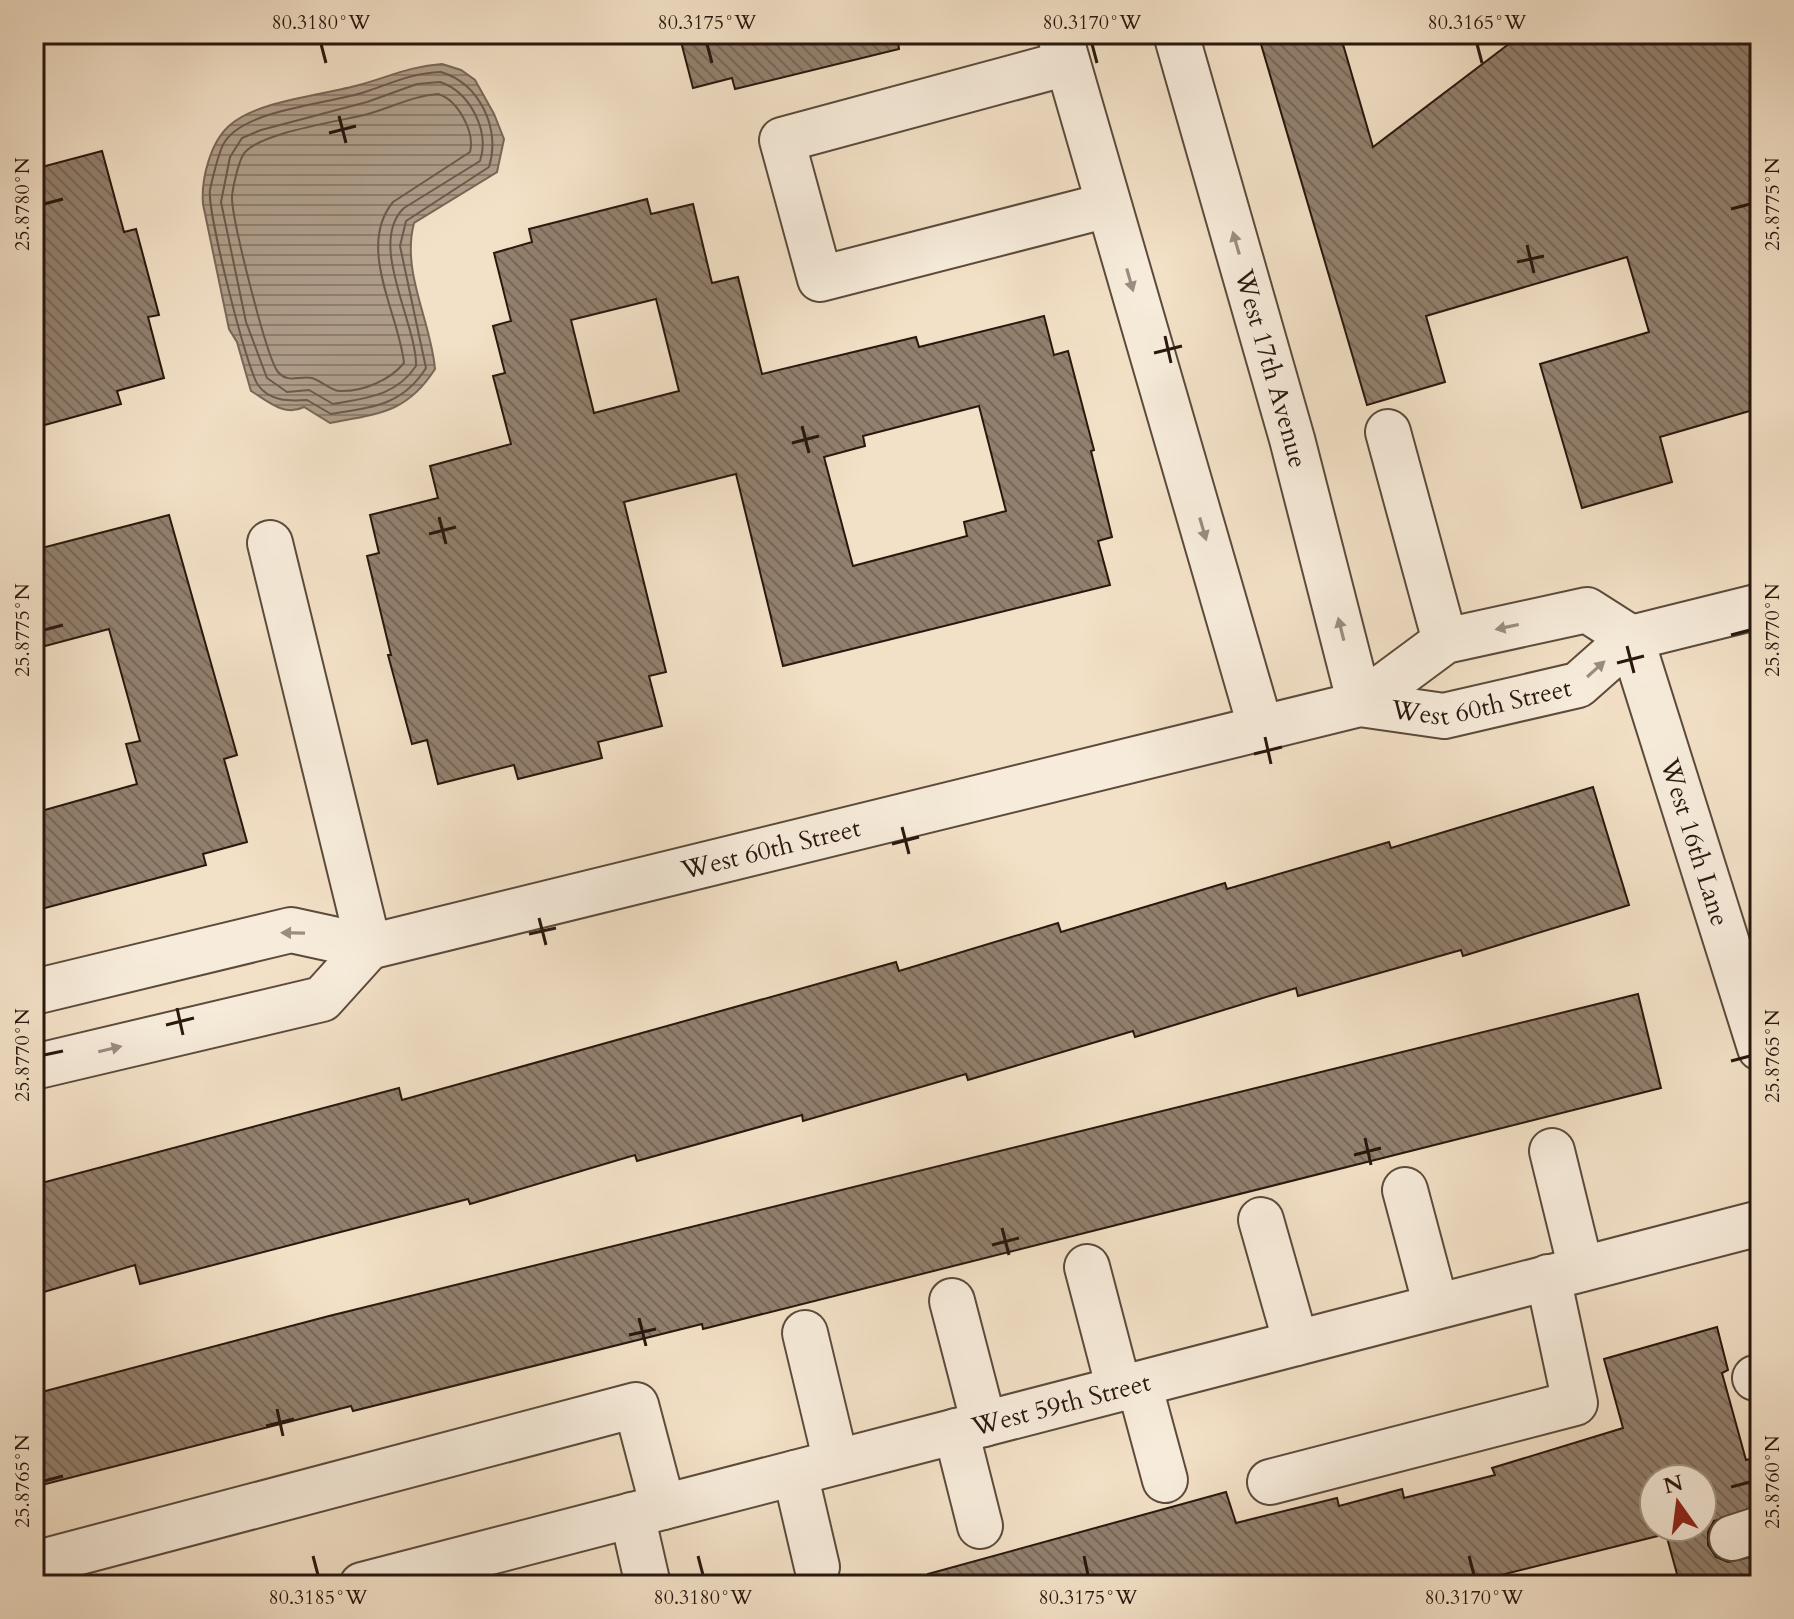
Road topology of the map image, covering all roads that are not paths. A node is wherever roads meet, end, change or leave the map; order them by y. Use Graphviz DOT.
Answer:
graph roads {
  1 [pos="1176,34"];
  2 [pos="1063,48"];
  3 [pos="1108,205"];
  4 [pos="1388,432"];
  5 [pos="270,543"];
  6 [pos="1760,606"];
  7 [pos="1631,638"];
  8 [pos="1445,641"];
  9 [pos="1360,704"];
  10 [pos="1261,729"];
  11 [pos="369,947"];
  12 [pos="34,992"];
  13 [pos="1760,1048"];
  14 [pos="34,1067"];
  15 [pos="1552,1151"];
  16 [pos="1405,1190"];
  17 [pos="1261,1220"];
  18 [pos="1760,1223"];
  19 [pos="1087,1267"];
  20 [pos="1564,1273"];
  21 [pos="952,1301"];
  22 [pos="1436,1306"];
  23 [pos="805,1333"];
  24 [pos="1296,1343"];
  25 [pos="1129,1386"];
  26 [pos="970,1428"];
  27 [pos="836,1462"];
  28 [pos="795,1473"];
  29 [pos="1165,1480"];
  30 [pos="1270,1482"];
  31 [pos="648,1511"];
  32 [pos="980,1526"];
  33 [pos="34,1564"];
  34 [pos="817,1567"];
  35 [pos="362,1585"];
  36 [pos="648,1585"];
  9 -- 1 [label="street, West 17th Avenue, one-way"];
  2 -- 3 [label="street"];
  2 -- 3 [label="street"];
  3 -- 10 [label="street, one-way"];
  4 -- 8 [label="street"];
  5 -- 11 [label="street"];
  6 -- 7 [label="street, West 60th Street"];
  7 -- 8 [label="street, West 60th Street, one-way"];
  9 -- 7 [label="street, West 60th Street, one-way"];
  7 -- 13 [label="street, West 16th Lane"];
  8 -- 9 [label="street, West 60th Street"];
  9 -- 10 [label="street, West 60th Street"];
  10 -- 11 [label="street, West 60th Street"];
  11 -- 12 [label="street, West 60th Street, one-way"];
  14 -- 11 [label="street, one-way"];
  15 -- 20 [label="street"];
  16 -- 22 [label="street"];
  17 -- 24 [label="street"];
  18 -- 20 [label="street, West 59th Street"];
  19 -- 25 [label="street"];
  20 -- 22 [label="street, West 59th Street"];
  20 -- 30 [label="street"];
  21 -- 26 [label="street"];
  22 -- 24 [label="street, West 59th Street"];
  23 -- 27 [label="street"];
  24 -- 25 [label="street, West 59th Street"];
  25 -- 26 [label="street, West 59th Street"];
  25 -- 29 [label="street"];
  26 -- 27 [label="street, West 59th Street"];
  26 -- 32 [label="street"];
  27 -- 28 [label="street, West 59th Street"];
  28 -- 31 [label="street, West 59th Street"];
  28 -- 34 [label="street"];
  31 -- 33 [label="street"];
  31 -- 35 [label="street, West 59th Street"];
  31 -- 36 [label="street"];
}
